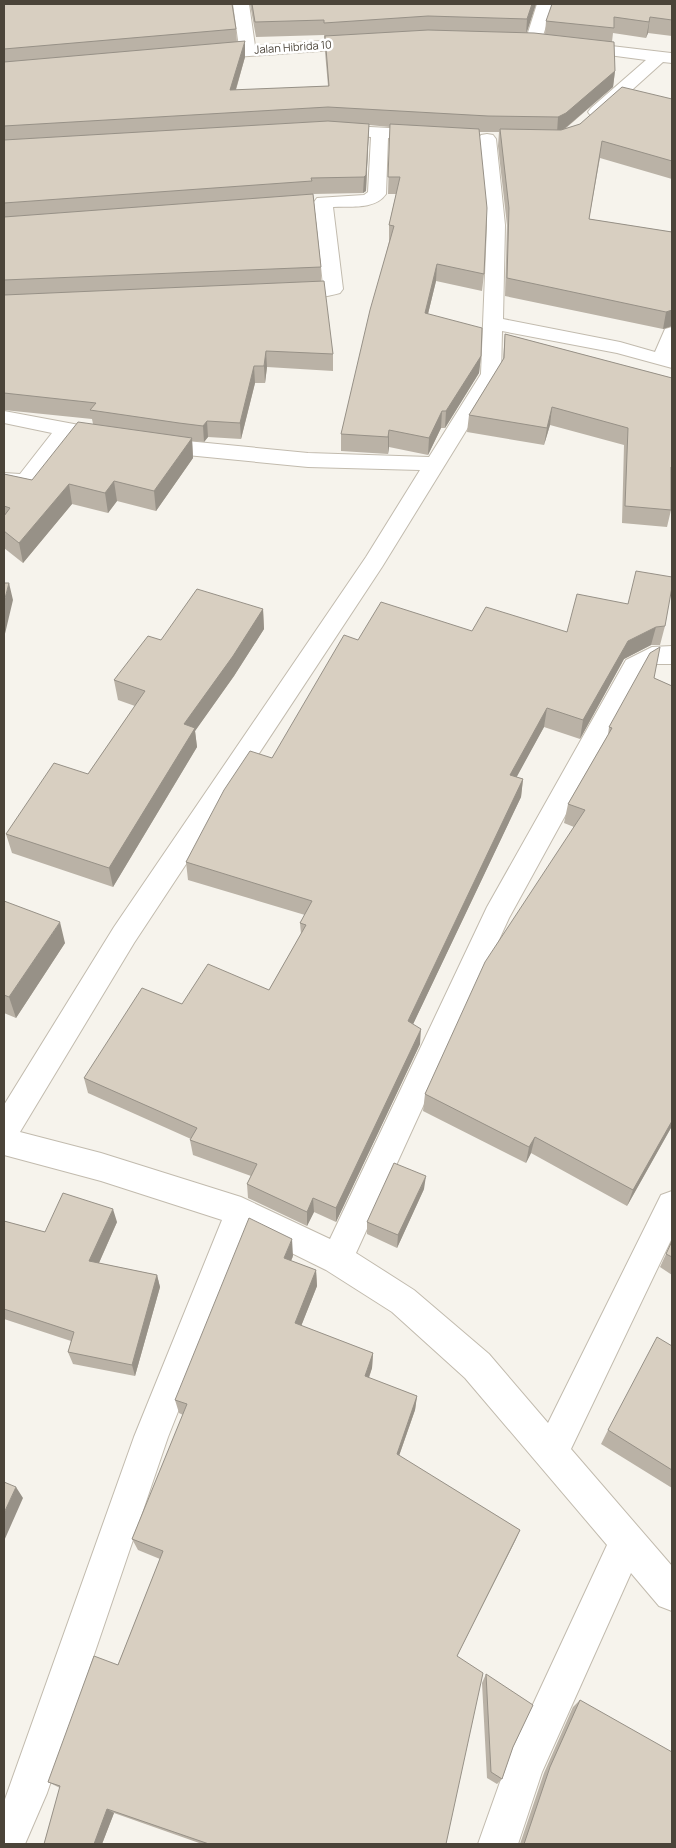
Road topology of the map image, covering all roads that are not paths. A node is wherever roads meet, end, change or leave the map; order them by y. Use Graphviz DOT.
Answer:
graph roads {
  1 [pos="241,4"];
  2 [pos="545,4"];
  3 [pos="514,41"];
  4 [pos="377,42"];
  5 [pos="533,42"];
  6 [pos="248,50"];
  7 [pos="189,56"];
  8 [pos="666,57"];
  9 [pos="586,122"];
  10 [pos="318,130"];
  11 [pos="380,132"];
  12 [pos="448,137"];
  13 [pos="468,138"];
  14 [pos="322,202"];
  15 [pos="303,203"];
  16 [pos="270,294"];
  17 [pos="493,323"];
  18 [pos="672,333"];
  19 [pos="667,361"];
  20 [pos="4,417"];
  21 [pos="66,430"];
  22 [pos="434,464"];
  23 [pos="4,480"];
  24 [pos="672,655"];
  25 [pos="4,1131"];
  26 [pos="4,1141"];
  27 [pos="672,1204"];
  28 [pos="241,1212"];
  29 [pos="337,1259"];
  30 [pos="552,1452"];
  31 [pos="627,1542"];
  32 [pos="672,1594"];
  33 [pos="5,1844"];
  34 [pos="498,1844"];
  1 -- 6 [label="street"];
  2 -- 5 [label="street"];
  3 -- 5 [label="street"];
  4 -- 6 [label="street, Jalan Hibrida 10"];
  5 -- 8 [label="street"];
  6 -- 7 [label="street, Jalan Hibrida 10"];
  8 -- 9 [label="street"];
  10 -- 11 [label="street"];
  11 -- 12 [label="street"];
  11 -- 14 [label="street"];
  13 -- 17 [label="street"];
  14 -- 15 [label="street"];
  14 -- 16 [label="street"];
  17 -- 19 [label="street"];
  17 -- 22 [label="street"];
  18 -- 19 [label="street"];
  20 -- 21 [label="street"];
  21 -- 22 [label="street"];
  21 -- 23 [label="street"];
  22 -- 25 [label="street"];
  24 -- 29 [label="street"];
  26 -- 28 [label="street"];
  27 -- 30 [label="street"];
  28 -- 29 [label="street"];
  28 -- 33 [label="street"];
  29 -- 30 [label="street"];
  30 -- 31 [label="street"];
  31 -- 32 [label="street"];
  31 -- 34 [label="street"];
}
